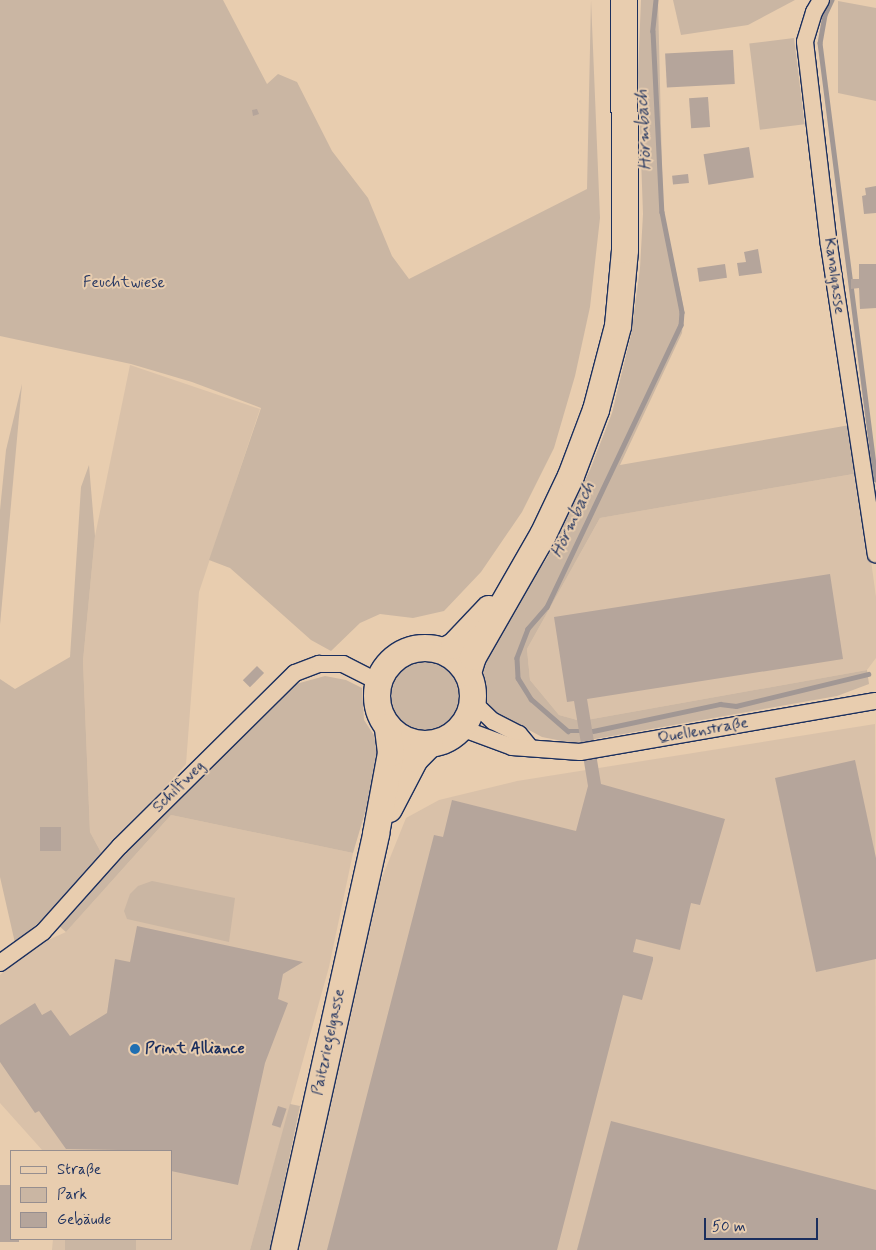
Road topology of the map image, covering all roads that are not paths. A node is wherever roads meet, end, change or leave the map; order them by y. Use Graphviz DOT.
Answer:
graph roads {
  1 [pos="624,0"];
  2 [pos="821,0"];
  3 [pos="876,554"];
  4 [pos="512,585"];
  5 [pos="444,651"];
  6 [pos="468,673"];
  7 [pos="378,682"];
  8 [pos="876,701"];
  9 [pos="473,702"];
  10 [pos="388,727"];
  11 [pos="460,728"];
  12 [pos="430,744"];
  13 [pos="530,746"];
  14 [pos="376,834"];
  15 [pos="0,963"];
  16 [pos="284,1250"];
  1 -- 4 [label="main road"];
  2 -- 3 [label="street, Kanalgasse"];
  4 -- 5 [label="main road"];
  4 -- 6 [label="main road"];
  5 -- 6 [label="main road"];
  5 -- 7 [label="main road"];
  6 -- 9 [label="main road"];
  7 -- 10 [label="main road"];
  7 -- 15 [label="street, Schilfweg"];
  8 -- 13 [label="street, Quellenstraße"];
  9 -- 11 [label="main road"];
  9 -- 13 [label="street, Quellenstraße"];
  10 -- 12 [label="main road"];
  10 -- 14 [label="main road, Paitzriegelgasse"];
  11 -- 12 [label="main road"];
  11 -- 13 [label="street, Quellenstraße"];
  12 -- 14 [label="main road, Paitzriegelgasse"];
  14 -- 16 [label="main road, Paitzriegelgasse"];
}
